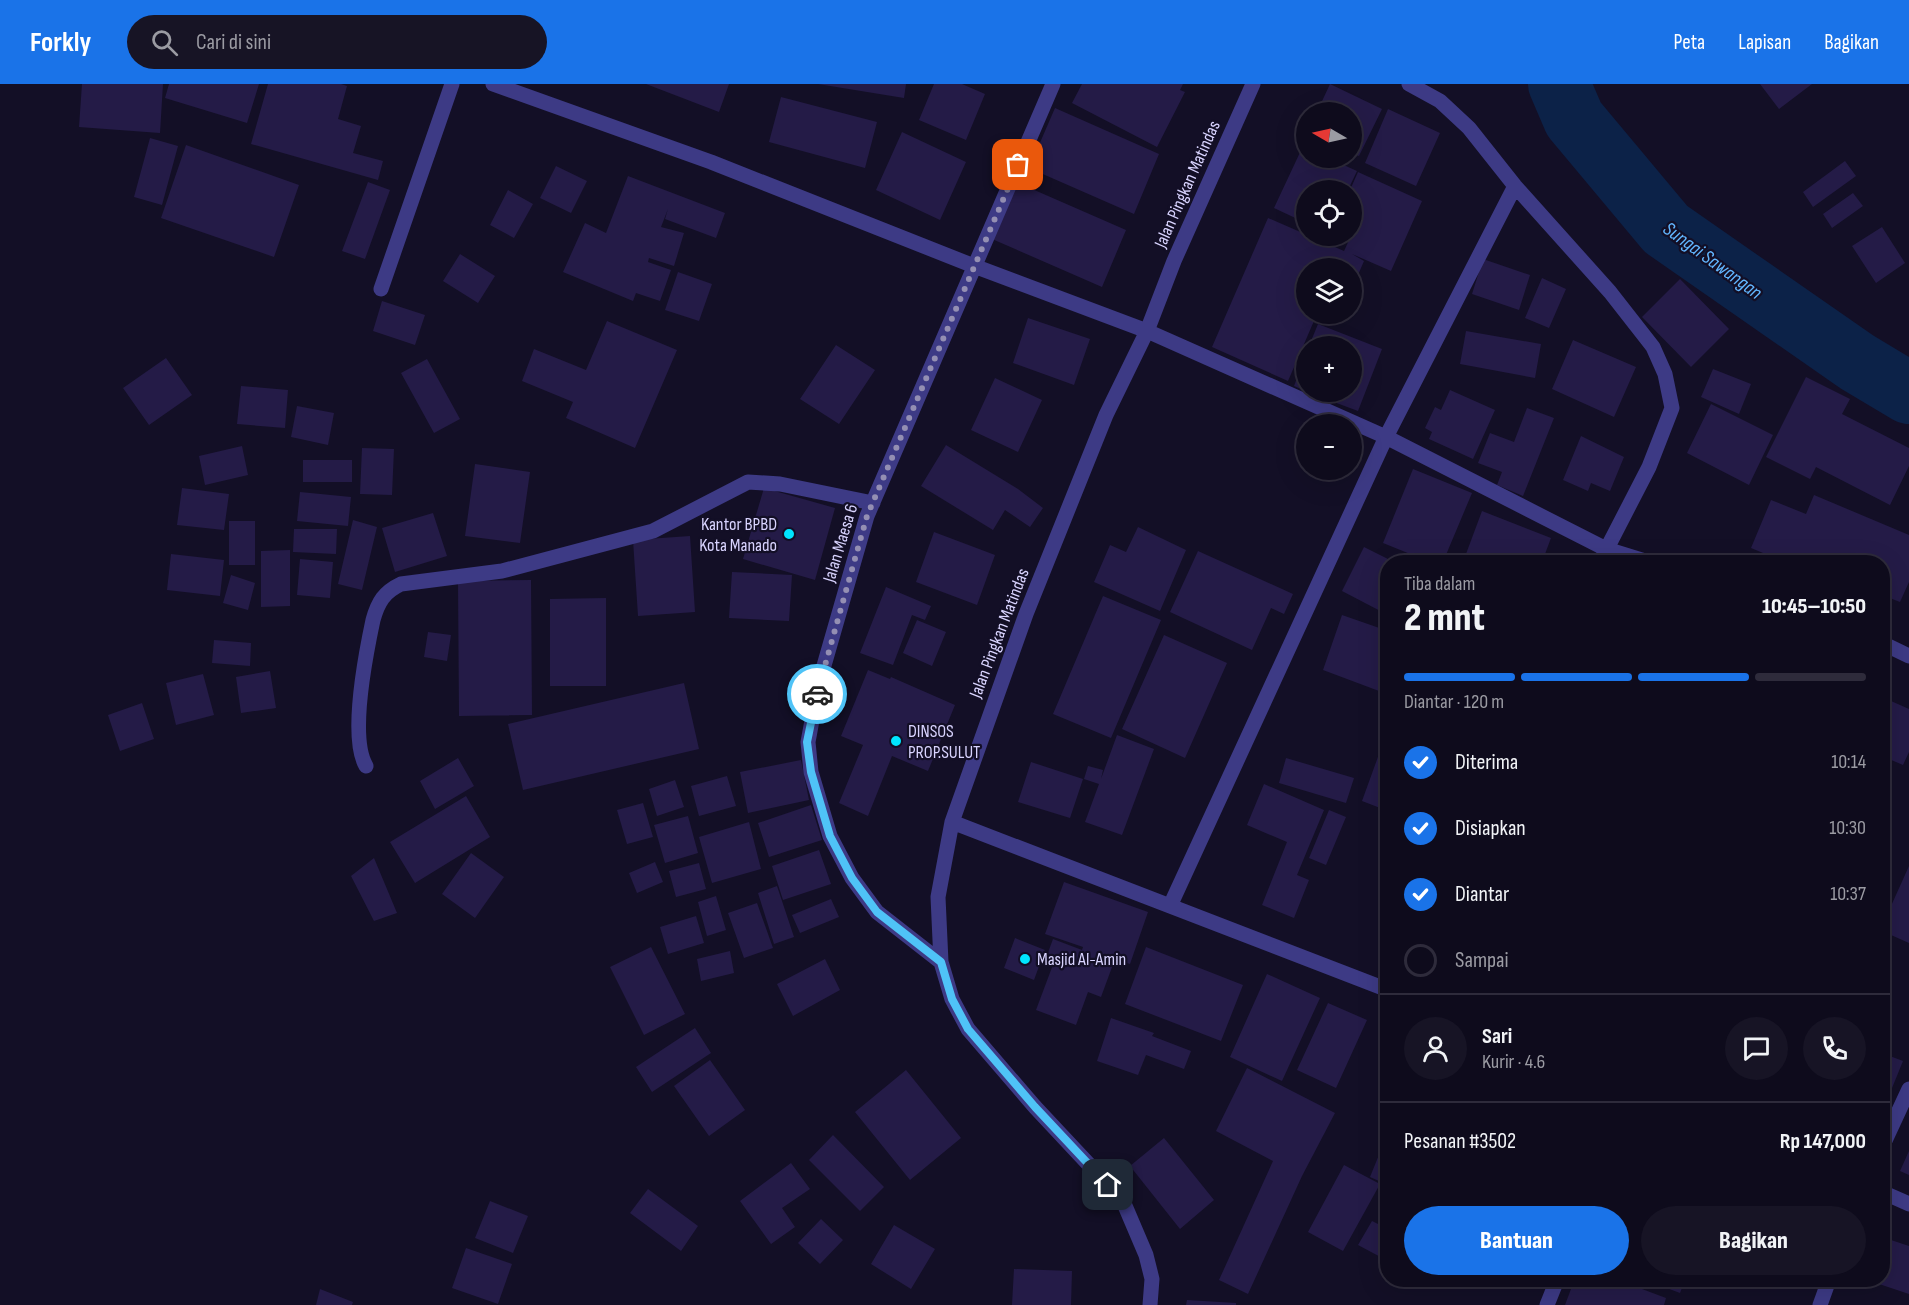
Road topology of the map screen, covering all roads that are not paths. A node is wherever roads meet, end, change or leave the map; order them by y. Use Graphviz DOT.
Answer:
graph roads {
  1 [pos="452,84"];
  2 [pos="493,84"];
  3 [pos="1053,84"];
  4 [pos="1253,84"];
  5 [pos="1409,84"];
  6 [pos="1515,186"];
  7 [pos="974,266"];
  8 [pos="381,289"];
  9 [pos="1147,331"];
  10 [pos="1386,437"];
  11 [pos="873,502"];
  12 [pos="1601,555"];
  13 [pos="1604,555"];
  14 [pos="1890,647"];
  15 [pos="1909,656"];
  16 [pos="366,766"];
  17 [pos="951,822"];
  18 [pos="1170,906"];
  19 [pos="941,962"];
  20 [pos="1380,987"];
  21 [pos="1909,1089"];
  22 [pos="1890,1130"];
  23 [pos="1890,1196"];
  24 [pos="1909,1204"];
  25 [pos="1554,1287"];
  26 [pos="1826,1287"];
  27 [pos="1150,1305"];
  28 [pos="1547,1305"];
  29 [pos="1820,1305"];
  1 -- 8 [label="street"];
  2 -- 7 [label="street"];
  3 -- 7 [label="street, Jalan Maesa 6"];
  4 -- 9 [label="street, Jalan Pingkan Matindas"];
  5 -- 6 [label="street"];
  6 -- 10 [label="street"];
  6 -- 13 [label="street"];
  7 -- 9 [label="street"];
  7 -- 11 [label="street, Jalan Maesa 6"];
  9 -- 10 [label="street"];
  9 -- 17 [label="street, Jalan Pingkan Matindas"];
  10 -- 12 [label="street"];
  10 -- 18 [label="street"];
  11 -- 16 [label="street"];
  11 -- 19 [label="street, Jalan Maesa 6"];
  14 -- 15 [label="street"];
  17 -- 18 [label="street"];
  17 -- 19 [label="street, Jalan Pingkan Matindas"];
  18 -- 20 [label="street"];
  19 -- 27 [label="street, Jalan Pingkan Matindas"];
  21 -- 22 [label="street"];
  23 -- 24 [label="street"];
  25 -- 28 [label="street"];
  26 -- 29 [label="street"];
}
